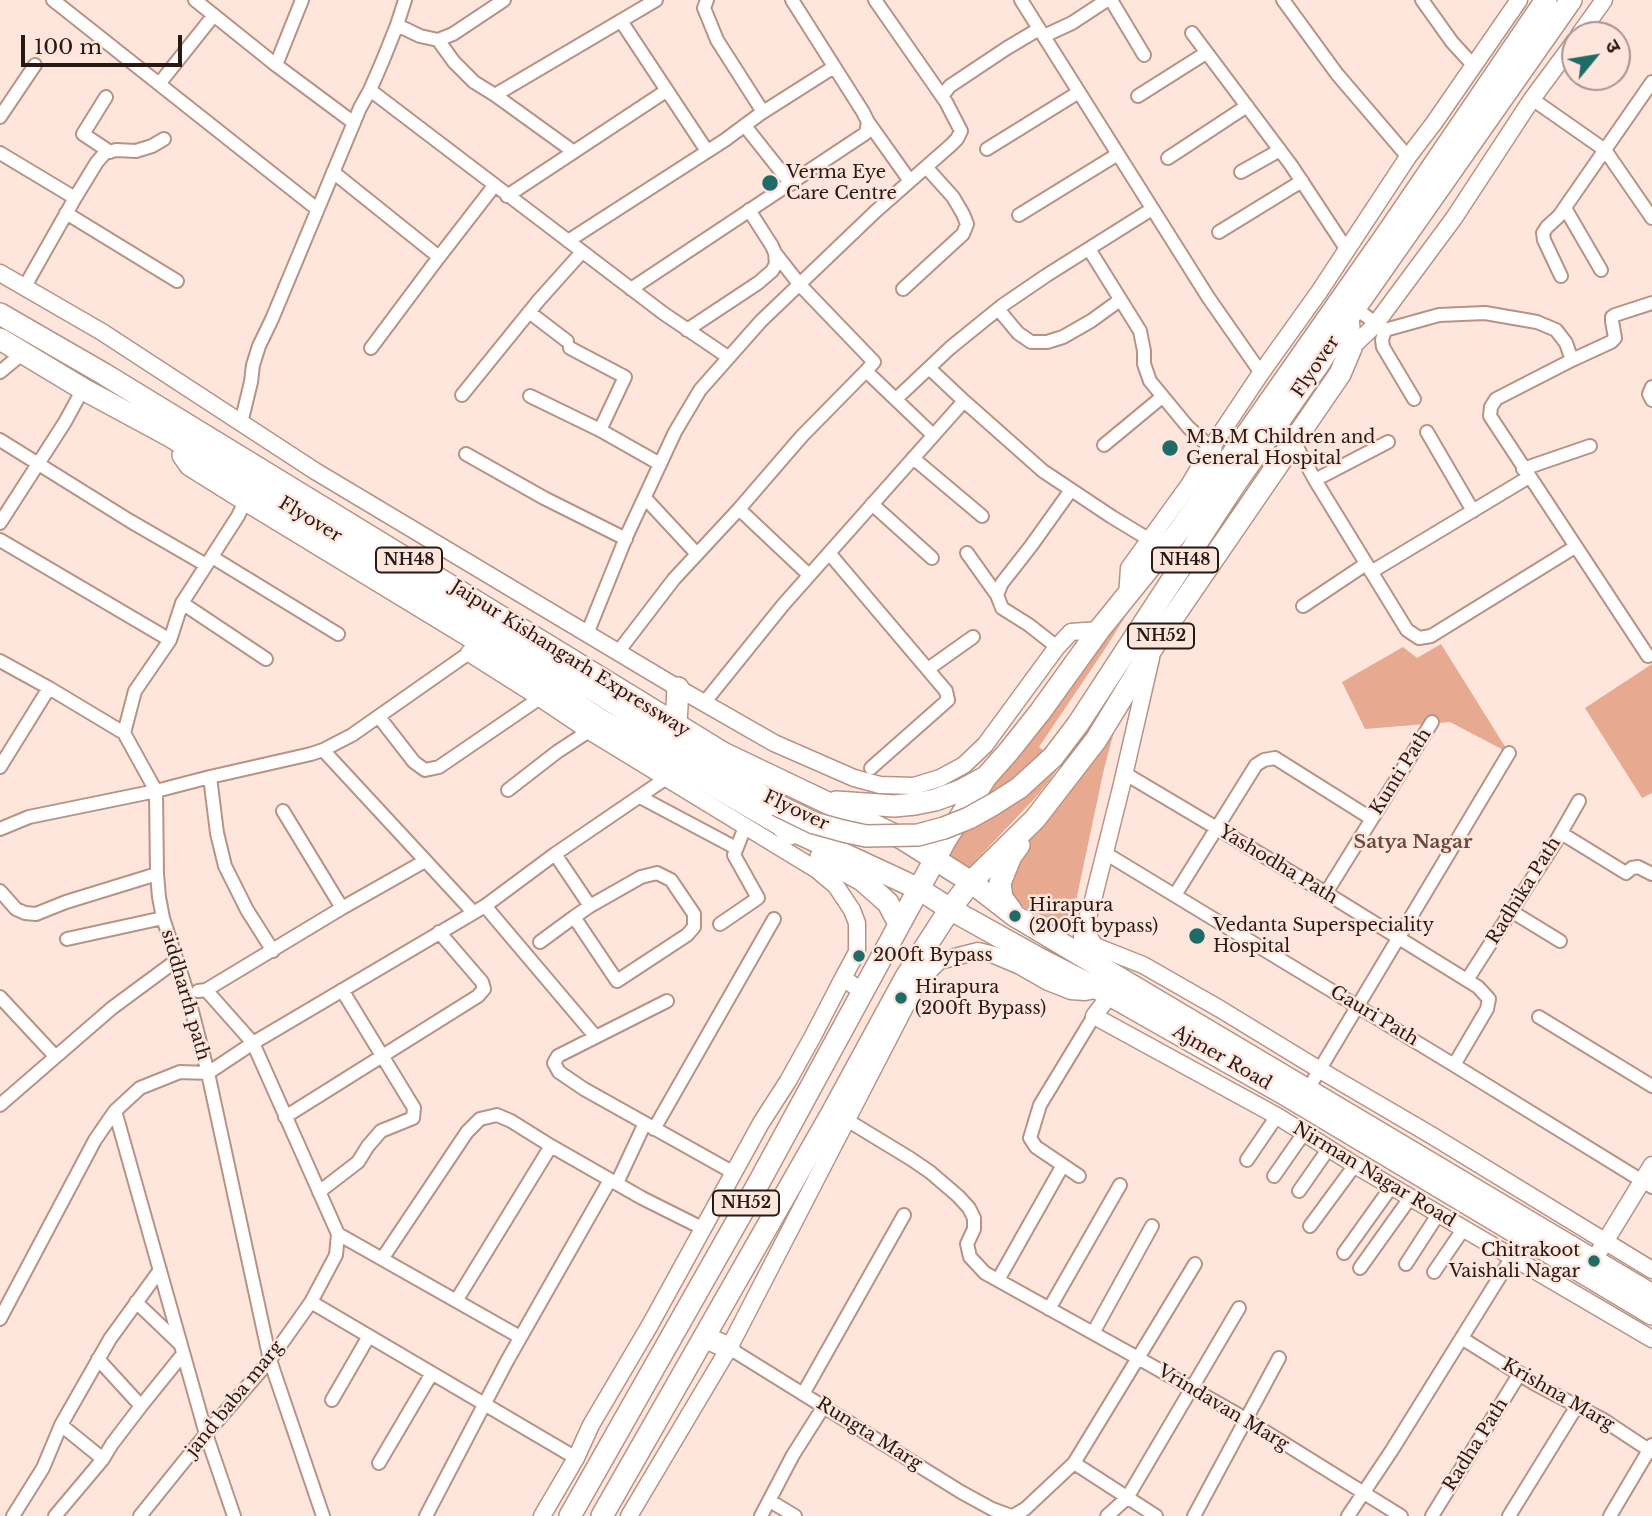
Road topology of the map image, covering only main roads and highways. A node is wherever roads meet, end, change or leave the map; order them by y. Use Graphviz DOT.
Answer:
graph roads {
  1 [pos="1546,0"];
  2 [pos="1571,0"];
  3 [pos="1351,313"];
  4 [pos="0,314"];
  5 [pos="0,339"];
  6 [pos="170,436"];
  7 [pos="1211,448"];
  8 [pos="1203,496"];
  9 [pos="678,688"];
  10 [pos="676,724"];
  11 [pos="986,777"];
  12 [pos="820,800"];
  13 [pos="1035,819"];
  14 [pos="781,825"];
  15 [pos="935,858"];
  16 [pos="971,882"];
  17 [pos="919,888"];
  18 [pos="950,909"];
  19 [pos="1015,916"];
  20 [pos="899,924"];
  21 [pos="1589,1267"];
  22 [pos="1652,1295"];
  23 [pos="1652,1314"];
  24 [pos="704,1337"];
  25 [pos="729,1348"];
  26 [pos="570,1516"];
  27 [pos="602,1516"];
  1 -- 8 [label="highway, NH48"];
  2 -- 3 [label="highway, NH48"];
  3 -- 6 [label="highway, Flyover / NH48, bridge"];
  3 -- 13 [label="highway, NH52"];
  4 -- 10 [label="highway, Jaipur Kishangarh Expressway / NH48"];
  5 -- 6 [label="highway, NH48"];
  6 -- 14 [label="highway"];
  7 -- 8 [label="highway"];
  8 -- 11 [label="highway, NH48"];
  9 -- 10 [label="highway"];
  10 -- 12 [label="highway, Jaipur Kishangarh Expressway / NH48"];
  11 -- 12 [label="highway, NH48"];
  11 -- 15 [label="highway, NH52"];
  12 -- 15 [label="highway, Ajmer Road"];
  13 -- 16 [label="highway, NH52"];
  13 -- 19 [label="highway"];
  14 -- 17 [label="highway, Ajmer Road"];
  14 -- 20 [label="highway"];
  15 -- 16 [label="highway, Ajmer Road"];
  15 -- 17 [label="highway, NH52"];
  16 -- 18 [label="highway, NH52"];
  16 -- 19 [label="highway, Ajmer Road"];
  17 -- 18 [label="highway, Ajmer Road"];
  17 -- 20 [label="highway, NH52"];
  18 -- 21 [label="highway, Ajmer Road"];
  18 -- 24 [label="highway, NH52"];
  19 -- 21 [label="highway, Ajmer Road"];
  20 -- 26 [label="highway, NH52"];
  21 -- 22 [label="highway, Ajmer Road"];
  21 -- 23 [label="highway, Ajmer Road"];
  24 -- 25 [label="highway"];
  24 -- 27 [label="highway, NH52"];
}
